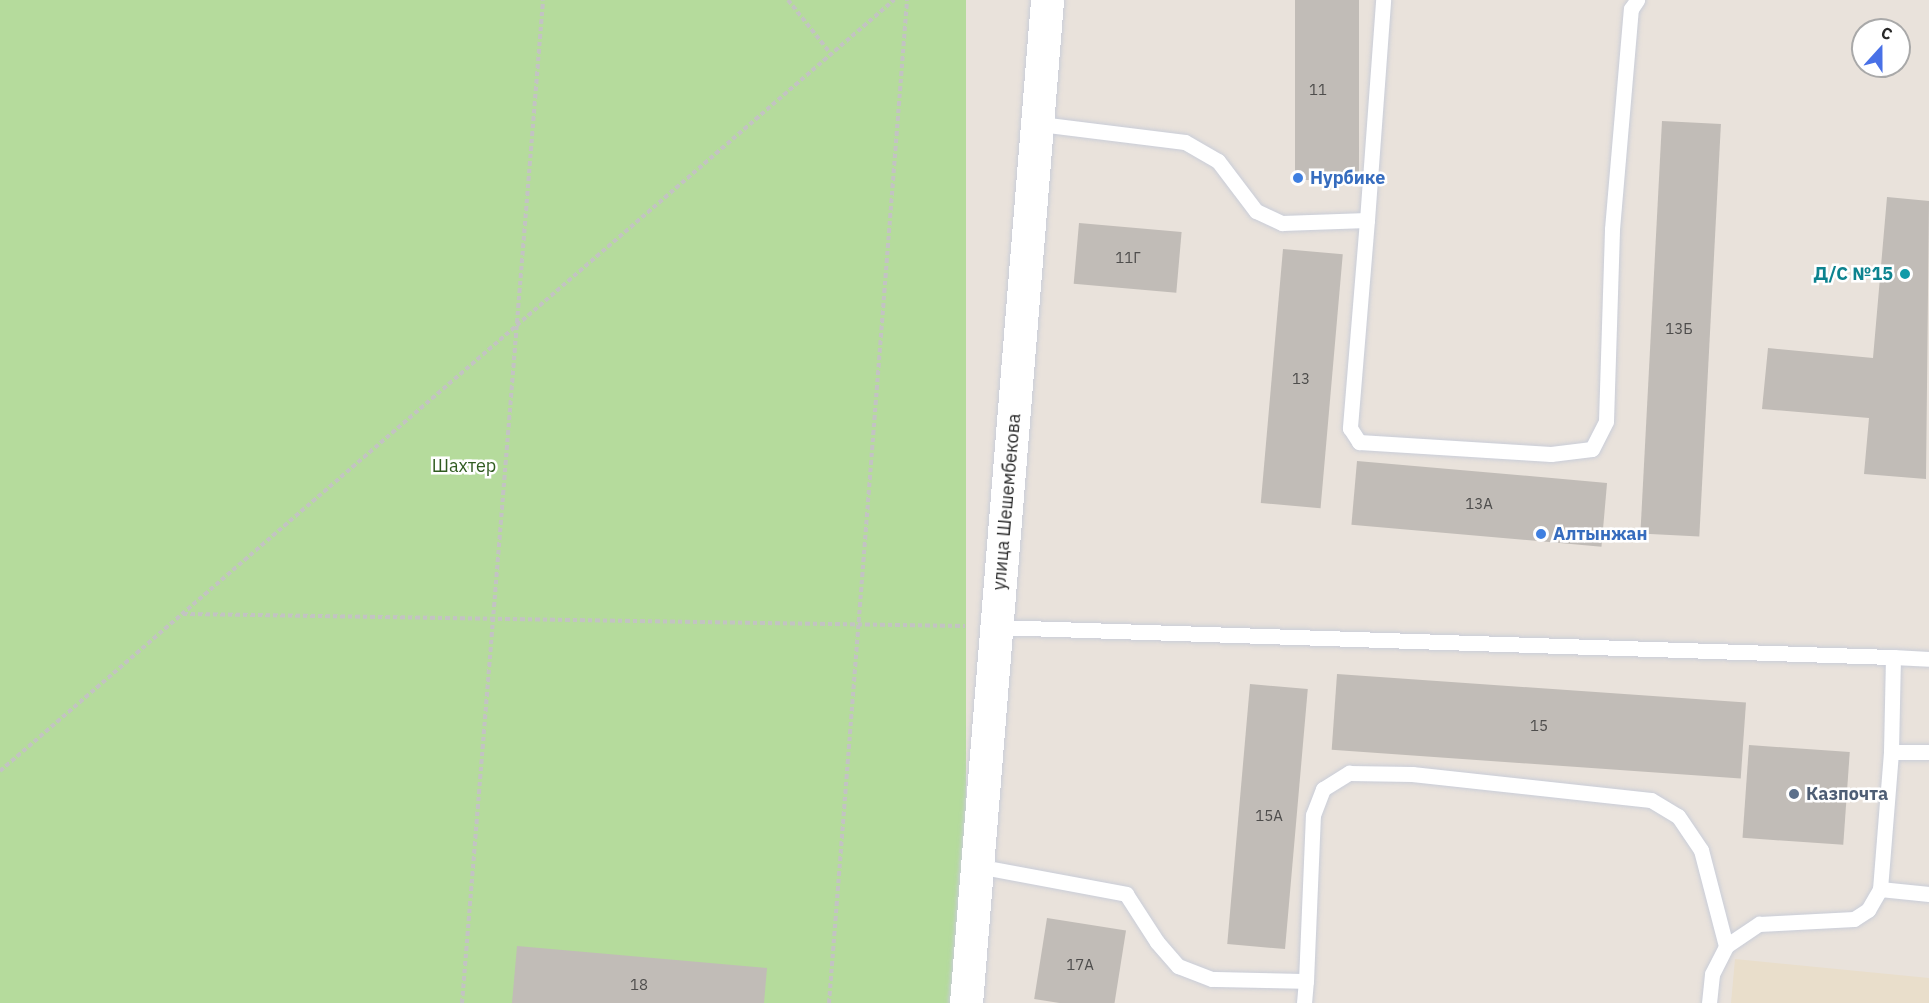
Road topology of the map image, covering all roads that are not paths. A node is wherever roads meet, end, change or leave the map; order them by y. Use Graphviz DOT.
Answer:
graph roads {
  1 [pos="1047,0"];
  2 [pos="1383,0"];
  3 [pos="1637,0"];
  4 [pos="1040,124"];
  5 [pos="1367,220"];
  6 [pos="996,627"];
  7 [pos="1893,657"];
  8 [pos="1929,659"];
  9 [pos="1891,752"];
  10 [pos="1929,752"];
  11 [pos="977,866"];
  12 [pos="1880,889"];
  13 [pos="1929,894"];
  14 [pos="1726,946"];
  15 [pos="1306,981"];
  16 [pos="966,1003"];
  17 [pos="1304,1003"];
  18 [pos="1709,1003"];
  1 -- 4 [label="street, улица Шешембекова"];
  2 -- 5 [label="lane"];
  3 -- 5 [label="lane"];
  4 -- 5 [label="lane"];
  4 -- 6 [label="street, улица Шешембекова"];
  6 -- 7 [label="lane"];
  6 -- 11 [label="street, улица Шешембекова"];
  7 -- 8 [label="lane"];
  7 -- 9 [label="lane"];
  9 -- 10 [label="lane"];
  9 -- 12 [label="lane"];
  11 -- 15 [label="lane"];
  11 -- 16 [label="street, улица Шешембекова"];
  12 -- 13 [label="lane"];
  12 -- 14 [label="lane"];
  14 -- 15 [label="lane"];
  14 -- 18 [label="lane"];
  15 -- 17 [label="lane"];
}
